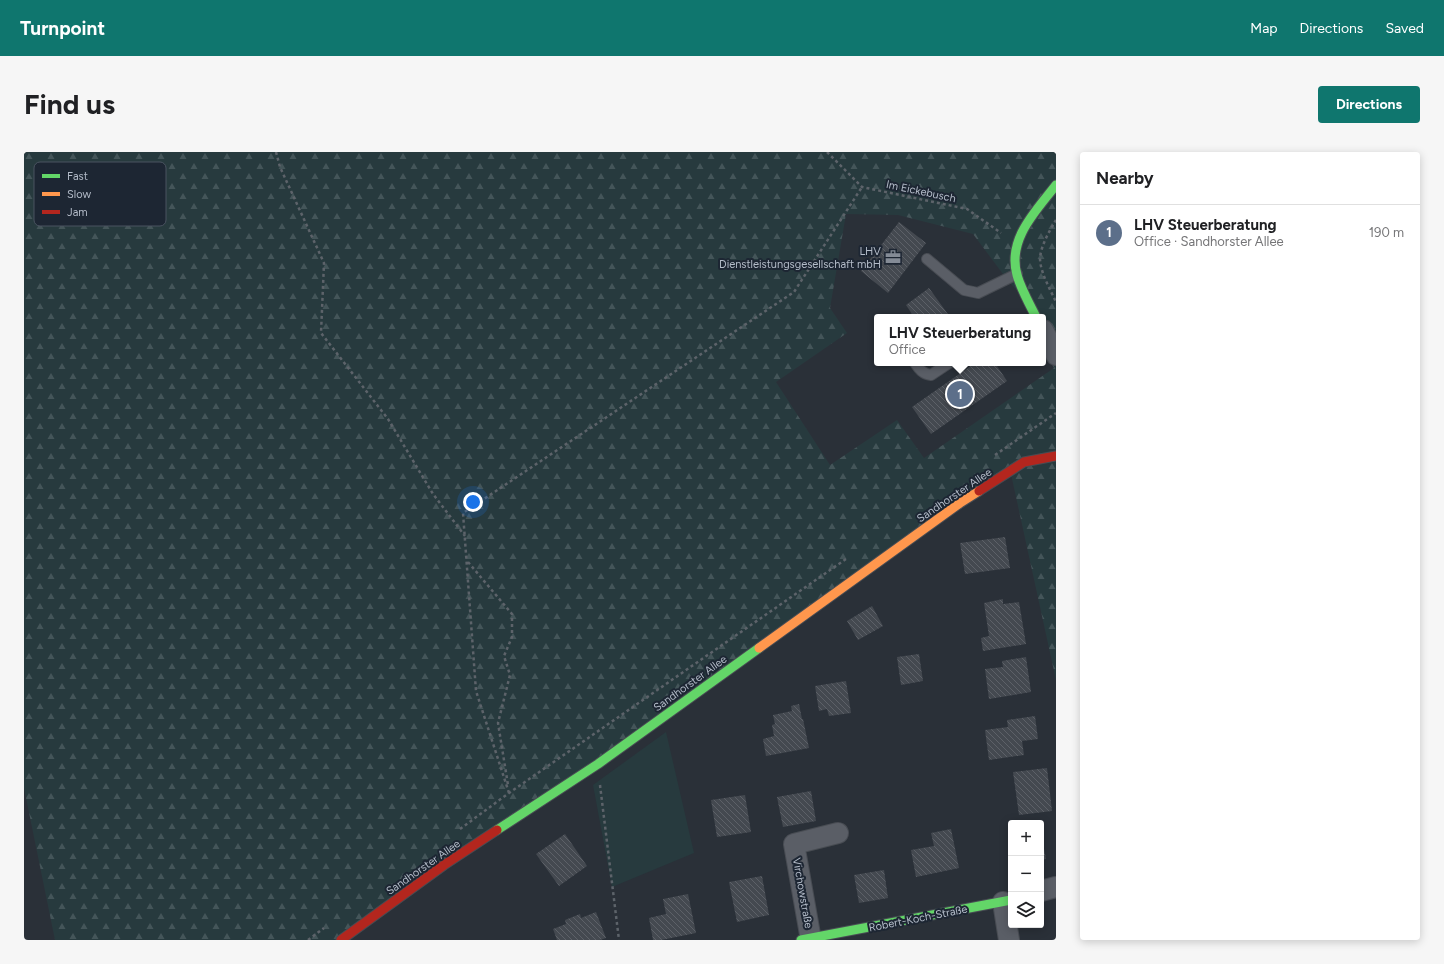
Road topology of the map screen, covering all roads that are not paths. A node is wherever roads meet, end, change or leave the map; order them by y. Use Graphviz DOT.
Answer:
graph roads {
  1 [pos="1056,185"];
  2 [pos="927,259"];
  3 [pos="1017,274"];
  4 [pos="1035,314"];
  5 [pos="1046,336"];
  6 [pos="1056,355"];
  7 [pos="917,366"];
  8 [pos="944,366"];
  9 [pos="1056,456"];
  10 [pos="838,833"];
  11 [pos="1056,887"];
  12 [pos="1044,890"];
  13 [pos="1007,901"];
  14 [pos="807,939"];
  15 [pos="341,940"];
  16 [pos="1009,940"];
  1 -- 3 [label="street"];
  2 -- 3 [label="lane"];
  3 -- 4 [label="street"];
  5 -- 6 [label="street"];
  7 -- 8 [label="lane"];
  9 -- 15 [label="street, Sandhorster Allee"];
  10 -- 14 [label="street, Virchowstraße"];
  11 -- 12 [label="street"];
  13 -- 14 [label="street, Robert-Koch-Straße"];
  13 -- 16 [label="street"];
}
